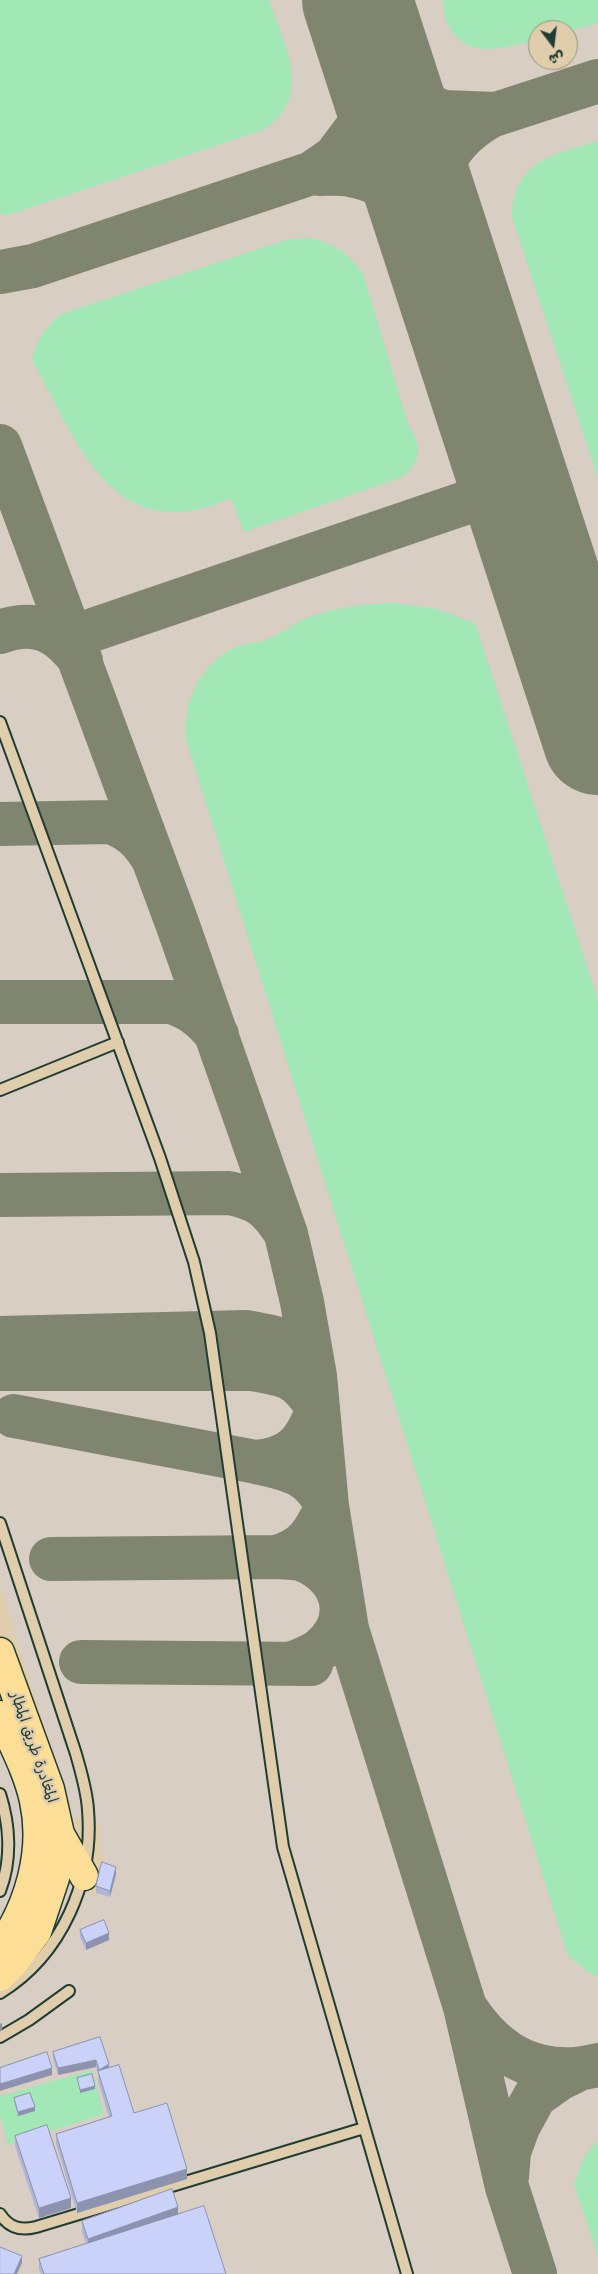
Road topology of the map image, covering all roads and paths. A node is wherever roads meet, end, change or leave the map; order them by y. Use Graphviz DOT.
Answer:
graph roads {
  1 [pos="0,722"];
  2 [pos="118,1042"];
  3 [pos="0,1090"];
  4 [pos="0,1523"];
  5 [pos="0,1652"];
  6 [pos="0,1715"];
  7 [pos="0,1794"];
  8 [pos="60,1834"];
  9 [pos="84,1876"];
  10 [pos="0,1891"];
  11 [pos="0,1947"];
  12 [pos="0,1977"];
  13 [pos="69,1991"];
  14 [pos="0,1993"];
  15 [pos="0,2037"];
  16 [pos="364,2128"];
  17 [pos="0,2214"];
  18 [pos="407,2274"];
  1 -- 2 [label="lane"];
  2 -- 3 [label="lane"];
  2 -- 16 [label="lane"];
  4 -- 9 [label="lane"];
  5 -- 8 [label="main road, المغادرة طريق المطار"];
  6 -- 11 [label="main road"];
  7 -- 10 [label="lane"];
  8 -- 9 [label="main road"];
  8 -- 12 [label="main road, المغادرة طريق المطار"];
  9 -- 14 [label="lane"];
  13 -- 15 [label="lane"];
  16 -- 17 [label="lane"];
  16 -- 18 [label="lane"];
}
